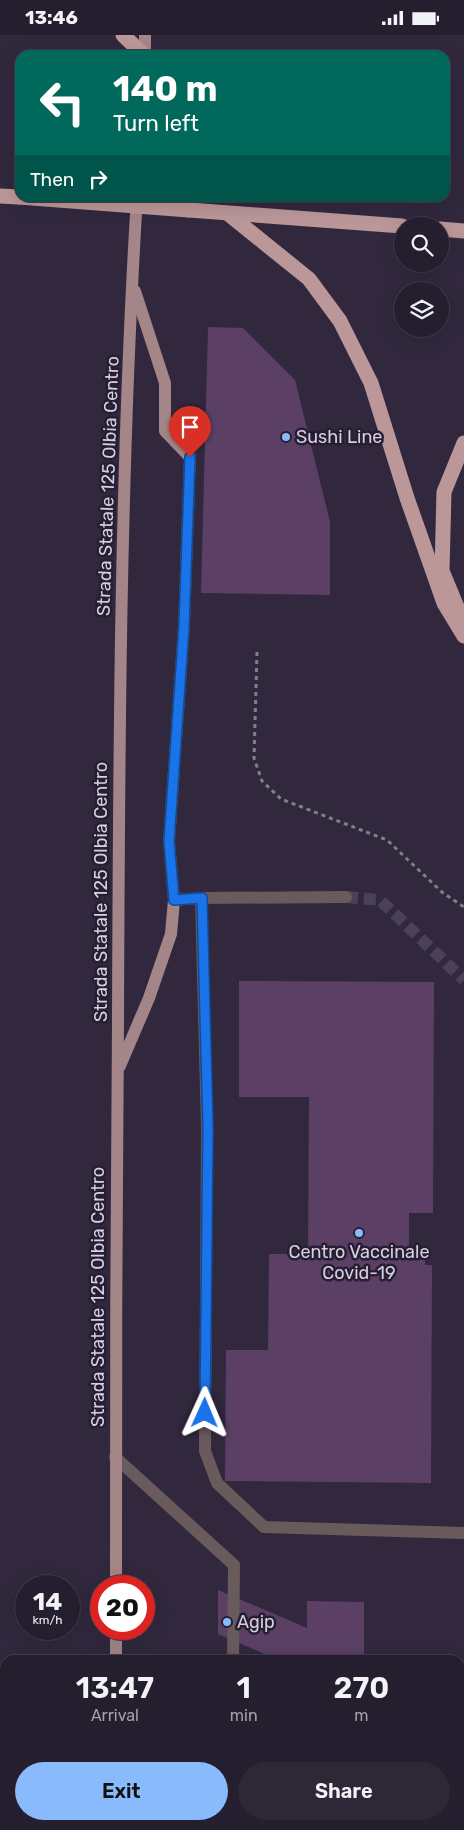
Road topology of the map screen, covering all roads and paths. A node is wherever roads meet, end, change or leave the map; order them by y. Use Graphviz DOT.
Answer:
graph roads {
  1 [pos="123,35"];
  2 [pos="144,35"];
  3 [pos="140,50"];
  4 [pos="145,50"];
  5 [pos="0,196"];
  6 [pos="15,197"];
  7 [pos="80,202"];
  8 [pos="136,202"];
  9 [pos="227,213"];
  10 [pos="394,225"];
  11 [pos="449,230"];
  12 [pos="464,231"];
  13 [pos="132,281"];
  14 [pos="464,443"];
  15 [pos="190,457"];
  16 [pos="464,625"];
  17 [pos="464,636"];
  18 [pos="257,652"];
  19 [pos="346,897"];
  20 [pos="202,898"];
  21 [pos="174,900"];
  22 [pos="464,907"];
  23 [pos="117,1073"];
  24 [pos="115,1457"];
  25 [pos="464,1533"];
  26 [pos="116,1575"];
  27 [pos="116,1640"];
  28 [pos="116,1655"];
  29 [pos="233,1655"];
  1 -- 3 [label="highway"];
  2 -- 4 [label="main road"];
  5 -- 6 [label="highway, bridge"];
  7 -- 9 [label="highway, bridge"];
  8 -- 13 [label="main road, Strada Statale 125 Olbia Centro"];
  9 -- 10 [label="highway"];
  9 -- 17 [label="highway"];
  11 -- 12 [label="highway"];
  13 -- 15 [label="main road"];
  13 -- 23 [label="main road, Strada Statale 125 Olbia Centro"];
  14 -- 16 [label="highway"];
  15 -- 21 [label="street"];
  18 -- 22 [label="path"];
  19 -- 20 [label="street"];
  20 -- 21 [label="street"];
  20 -- 25 [label="street"];
  21 -- 23 [label="main road"];
  23 -- 24 [label="main road, Strada Statale 125 Olbia Centro"];
  24 -- 26 [label="main road, Strada Statale 125 Olbia Centro"];
  24 -- 29 [label="street"];
  27 -- 28 [label="main road"];
}
